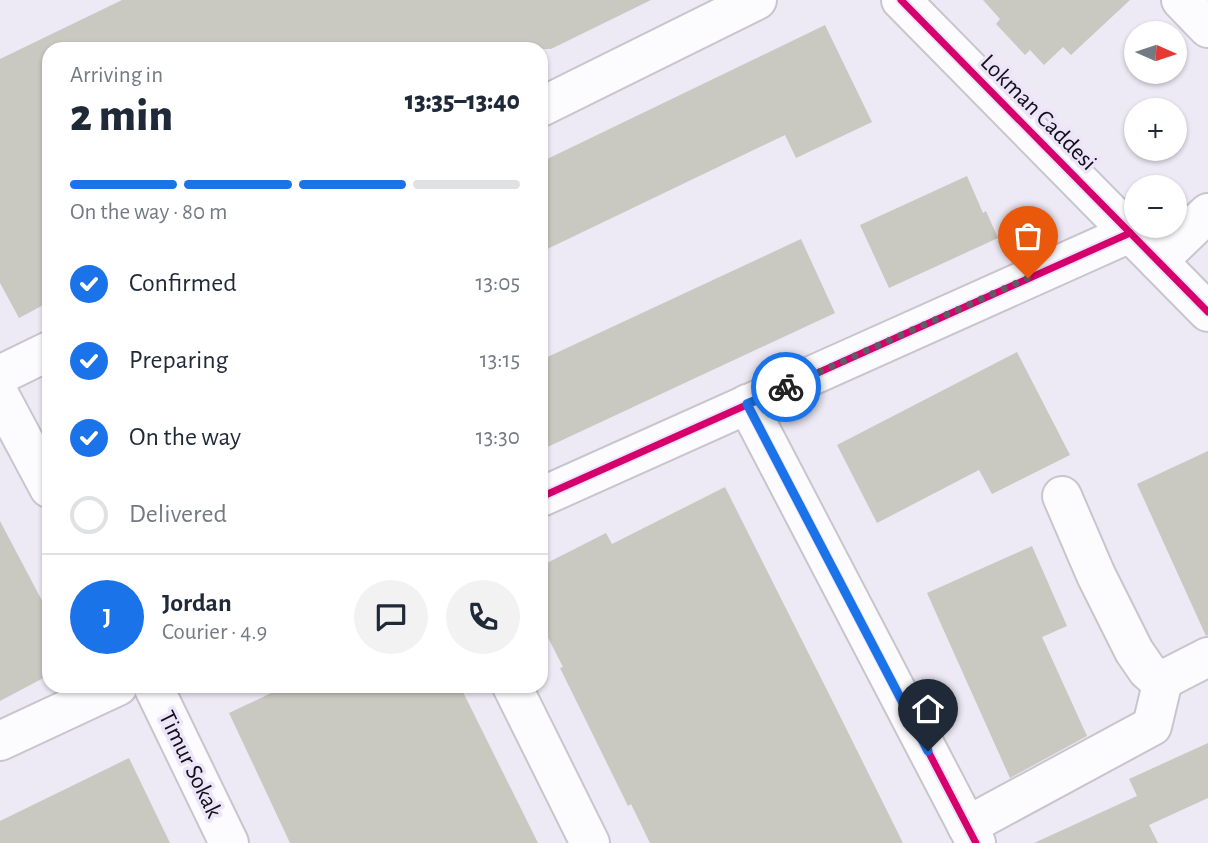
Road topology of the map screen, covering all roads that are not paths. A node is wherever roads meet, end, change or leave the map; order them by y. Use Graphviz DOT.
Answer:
graph roads {
  1 [pos="757,0"];
  2 [pos="901,0"];
  3 [pos="1181,0"];
  4 [pos="1208,28"];
  5 [pos="548,104"];
  6 [pos="1208,213"];
  7 [pos="1124,227"];
  8 [pos="1124,236"];
  9 [pos="1135,238"];
  10 [pos="1158,261"];
  11 [pos="1208,312"];
  12 [pos="42,354"];
  13 [pos="0,375"];
  14 [pos="0,396"];
  15 [pos="747,404"];
  16 [pos="42,475"];
  17 [pos="548,493"];
  18 [pos="1062,496"];
  19 [pos="1208,657"];
  20 [pos="1163,680"];
  21 [pos="103,693"];
  22 [pos="156,693"];
  23 [pos="515,693"];
  24 [pos="0,741"];
  25 [pos="971,834"];
  26 [pos="229,843"];
  27 [pos="590,843"];
  1 -- 5 [label="street"];
  2 -- 7 [label="street, Lokman Caddesi"];
  3 -- 4 [label="street"];
  6 -- 10 [label="street"];
  8 -- 15 [label="street"];
  9 -- 10 [label="street, Lokman Caddesi"];
  10 -- 11 [label="street, Lokman Caddesi"];
  12 -- 13 [label="street"];
  14 -- 16 [label="street"];
  15 -- 17 [label="street"];
  15 -- 25 [label="street"];
  18 -- 20 [label="street"];
  19 -- 20 [label="street"];
  20 -- 25 [label="street"];
  21 -- 24 [label="street"];
  22 -- 26 [label="street, Timur Sokak"];
  23 -- 27 [label="street"];
}
